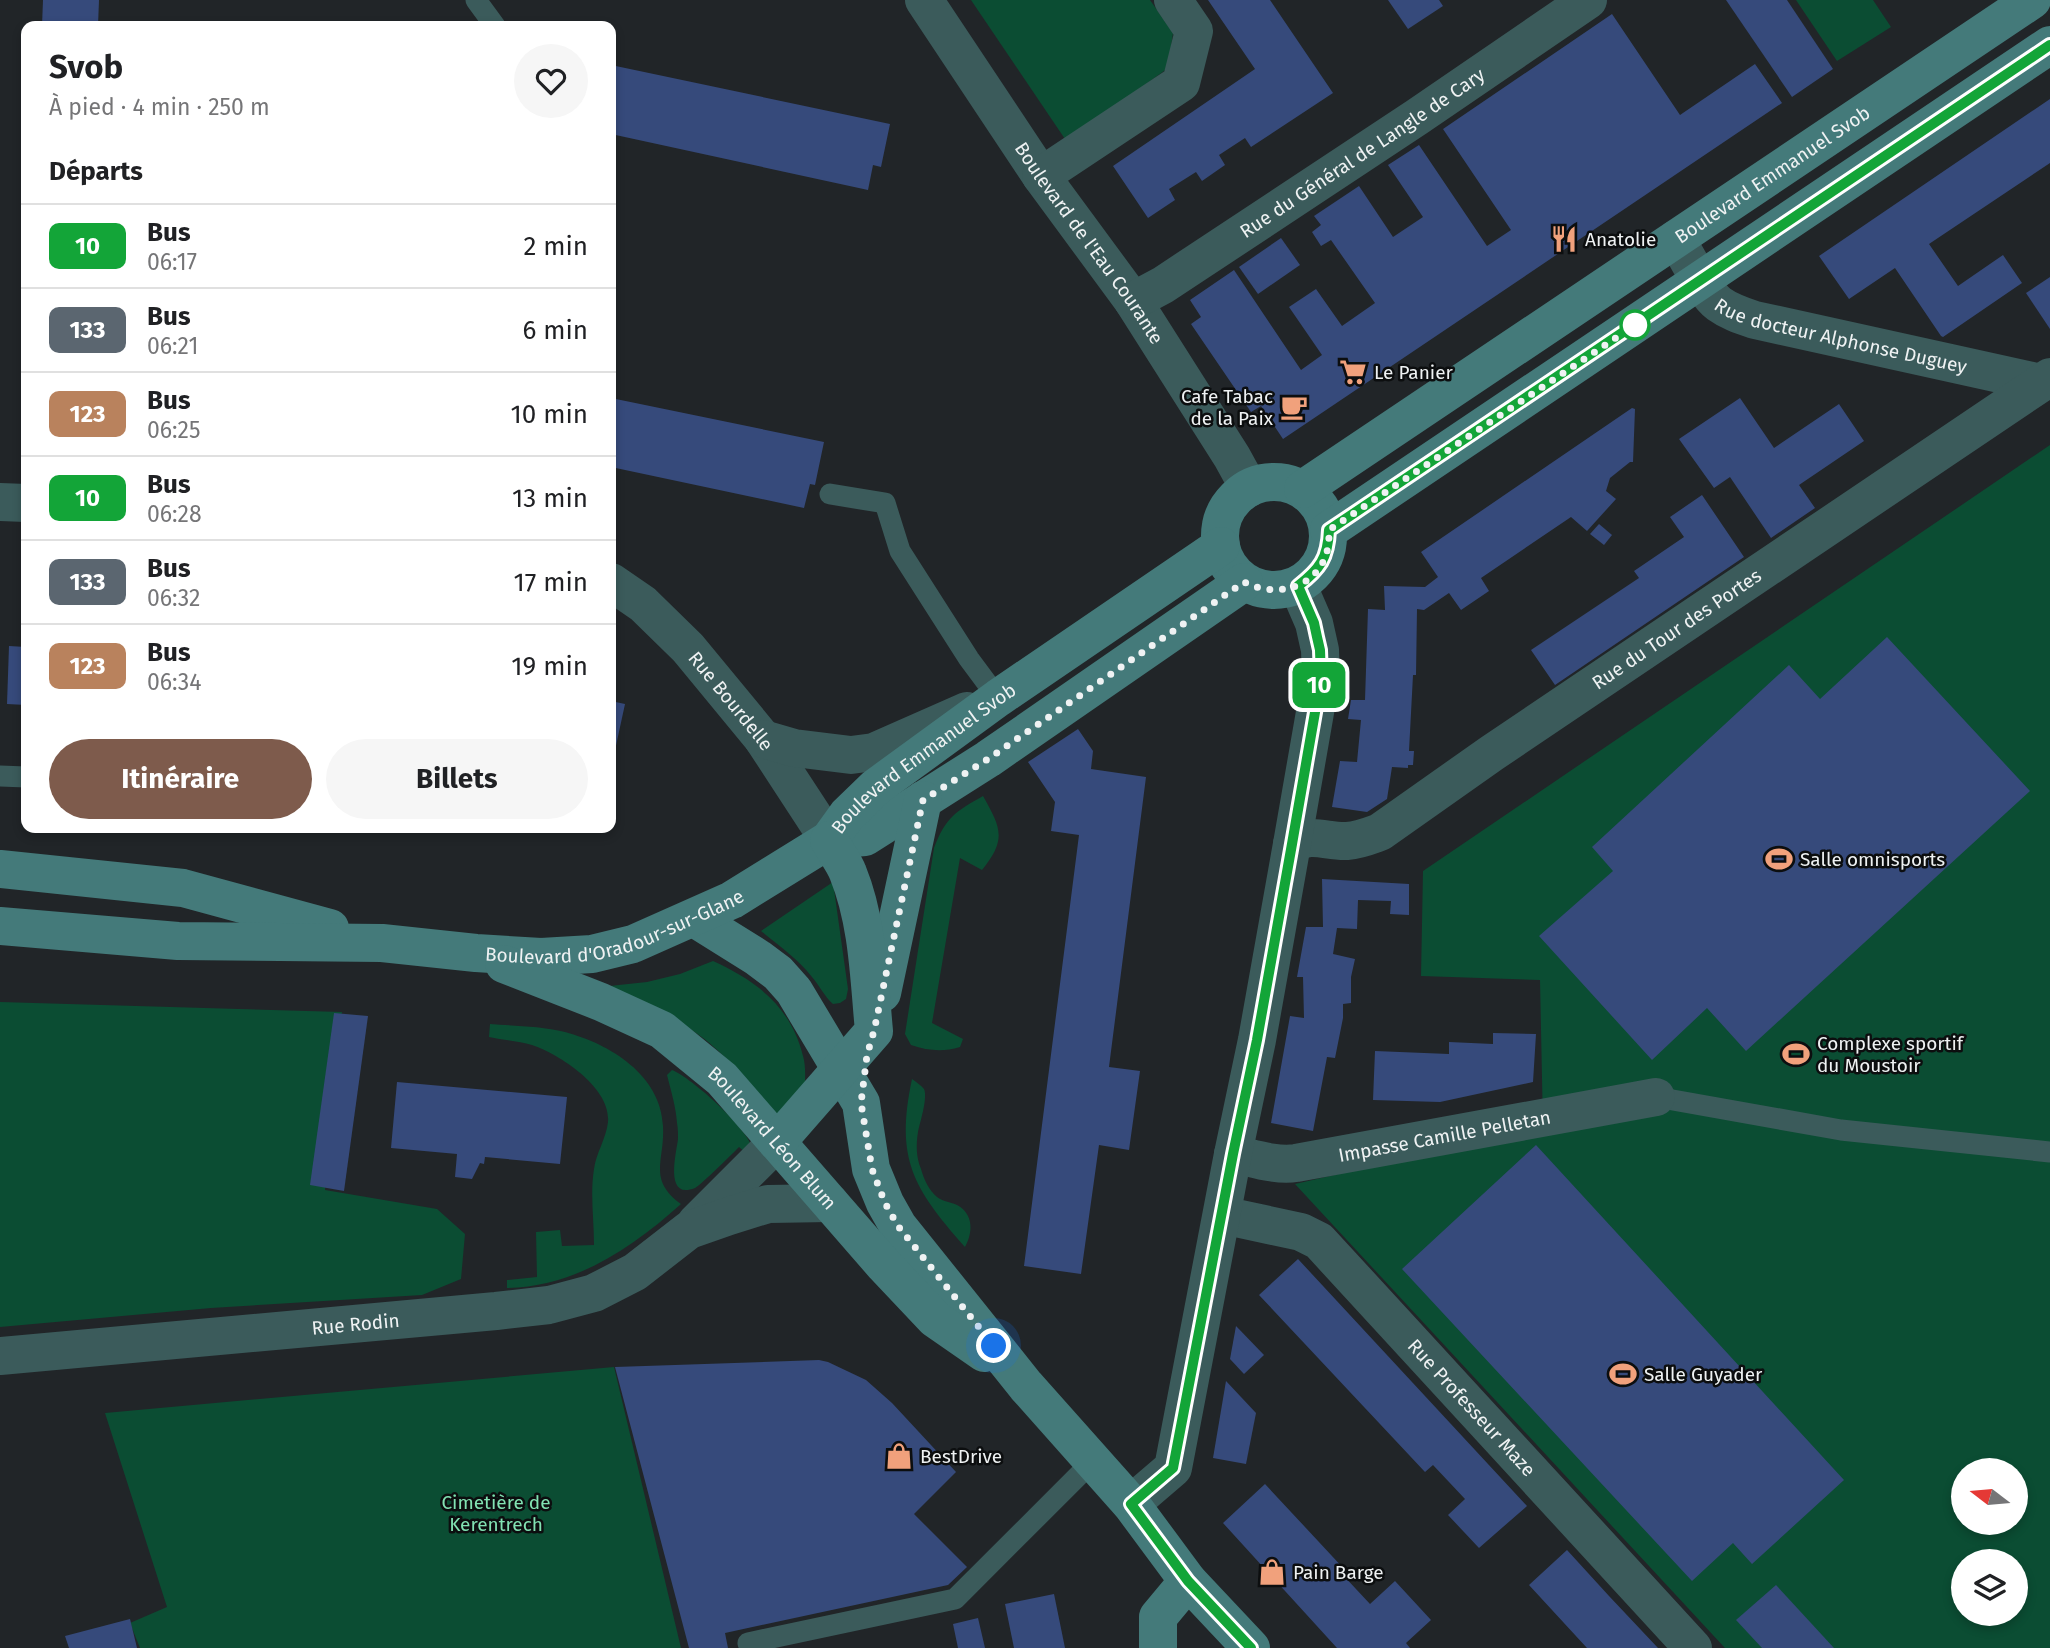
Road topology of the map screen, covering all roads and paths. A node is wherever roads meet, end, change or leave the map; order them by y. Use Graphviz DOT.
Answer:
graph roads {
  1 [pos="476,0"];
  2 [pos="925,0"];
  3 [pos="1173,0"];
  4 [pos="1588,0"];
  5 [pos="2032,0"];
  6 [pos="491,21"];
  7 [pos="2050,45"];
  8 [pos="1041,176"];
  9 [pos="1676,239"];
  10 [pos="1701,280"];
  11 [pos="1133,302"];
  12 [pos="2047,383"];
  13 [pos="1249,488"];
  14 [pos="1303,489"];
  15 [pos="830,494"];
  16 [pos="0,502"];
  17 [pos="21,503"];
  18 [pos="1329,530"];
  19 [pos="1220,545"];
  20 [pos="1244,582"];
  21 [pos="616,585"];
  22 [pos="1298,586"];
  23 [pos="998,698"];
  24 [pos="763,739"];
  25 [pos="0,776"];
  26 [pos="21,777"];
  27 [pos="923,800"];
  28 [pos="829,840"];
  29 [pos="1292,844"];
  30 [pos="0,869"];
  31 [pos="694,918"];
  32 [pos="0,926"];
  33 [pos="383,943"];
  34 [pos="476,953"];
  35 [pos="874,1031"];
  36 [pos="841,1069"];
  37 [pos="1656,1097"];
  38 [pos="861,1103"];
  39 [pos="777,1142"];
  40 [pos="2050,1152"];
  41 [pos="1233,1154"];
  42 [pos="830,1203"];
  43 [pos="1222,1214"];
  44 [pos="689,1230"];
  45 [pos="0,1356"];
  46 [pos="1026,1386"];
  47 [pos="1094,1460"];
  48 [pos="1131,1504"];
  49 [pos="1188,1581"];
  50 [pos="748,1643"];
  51 [pos="1158,1648"];
  52 [pos="1251,1648"];
  53 [pos="1693,1648"];
  1 -- 6 [label="lane"];
  2 -- 8 [label="street, Boulevard de l'Eau Courante"];
  3 -- 8 [label="street"];
  4 -- 11 [label="street, Rue du Général de Langle de Cary"];
  5 -- 9 [label="main road, Boulevard Emmanuel Svob"];
  7 -- 10 [label="main road"];
  8 -- 11 [label="street, Boulevard de l'Eau Courante"];
  9 -- 10 [label="street, Rue docteur Alphonse Duguey"];
  9 -- 14 [label="main road, Boulevard Emmanuel Svob"];
  10 -- 12 [label="street, Rue docteur Alphonse Duguey"];
  10 -- 18 [label="main road"];
  11 -- 13 [label="street, Boulevard de l'Eau Courante"];
  12 -- 29 [label="street, Rue du Tour des Portes"];
  13 -- 14 [label="main road"];
  13 -- 19 [label="main road"];
  14 -- 18 [label="main road"];
  15 -- 23 [label="lane"];
  16 -- 17 [label="street"];
  18 -- 22 [label="main road"];
  19 -- 20 [label="main road"];
  19 -- 23 [label="main road, Boulevard Emmanuel Svob"];
  20 -- 22 [label="main road"];
  20 -- 27 [label="main road, Boulevard Emmanuel Svob"];
  21 -- 24 [label="street, Rue Bourdelle"];
  22 -- 29 [label="street"];
  23 -- 24 [label="street"];
  23 -- 28 [label="main road, Boulevard Emmanuel Svob"];
  24 -- 28 [label="street, Rue Bourdelle"];
  25 -- 26 [label="lane"];
  27 -- 28 [label="main road, Boulevard Emmanuel Svob"];
  27 -- 35 [label="main road"];
  28 -- 31 [label="main road, Boulevard d'Oradour-sur-Glane"];
  28 -- 35 [label="main road"];
  29 -- 41 [label="street"];
  30 -- 33 [label="main road, Boulevard d'Oradour-sur-Glane"];
  31 -- 34 [label="main road, Boulevard d'Oradour-sur-Glane"];
  31 -- 36 [label="main road, Boulevard Léon Blum"];
  32 -- 33 [label="main road, Boulevard d'Oradour-sur-Glane"];
  33 -- 34 [label="main road, Boulevard d'Oradour-sur-Glane"];
  34 -- 39 [label="main road, Boulevard Léon Blum"];
  35 -- 36 [label="main road"];
  35 -- 38 [label="main road"];
  36 -- 38 [label="main road, Boulevard Léon Blum"];
  36 -- 39 [label="main road"];
  37 -- 40 [label="lane"];
  37 -- 41 [label="street, Impasse Camille Pelletan"];
  38 -- 46 [label="main road, Boulevard Léon Blum"];
  39 -- 42 [label="main road, Boulevard Léon Blum"];
  39 -- 44 [label="street, Rue Rodin"];
  41 -- 43 [label="street"];
  42 -- 44 [label="street, Rue Rodin"];
  42 -- 46 [label="main road, Boulevard Léon Blum"];
  43 -- 48 [label="street"];
  43 -- 53 [label="street, Rue Professeur Maze"];
  44 -- 45 [label="street, Rue Rodin"];
  46 -- 47 [label="main road, Boulevard Léon Blum"];
  47 -- 48 [label="main road, Boulevard Léon Blum"];
  47 -- 50 [label="lane"];
  48 -- 49 [label="main road, Boulevard Léon Blum"];
  49 -- 51 [label="main road"];
  49 -- 52 [label="main road, Boulevard Léon Blum"];
}
